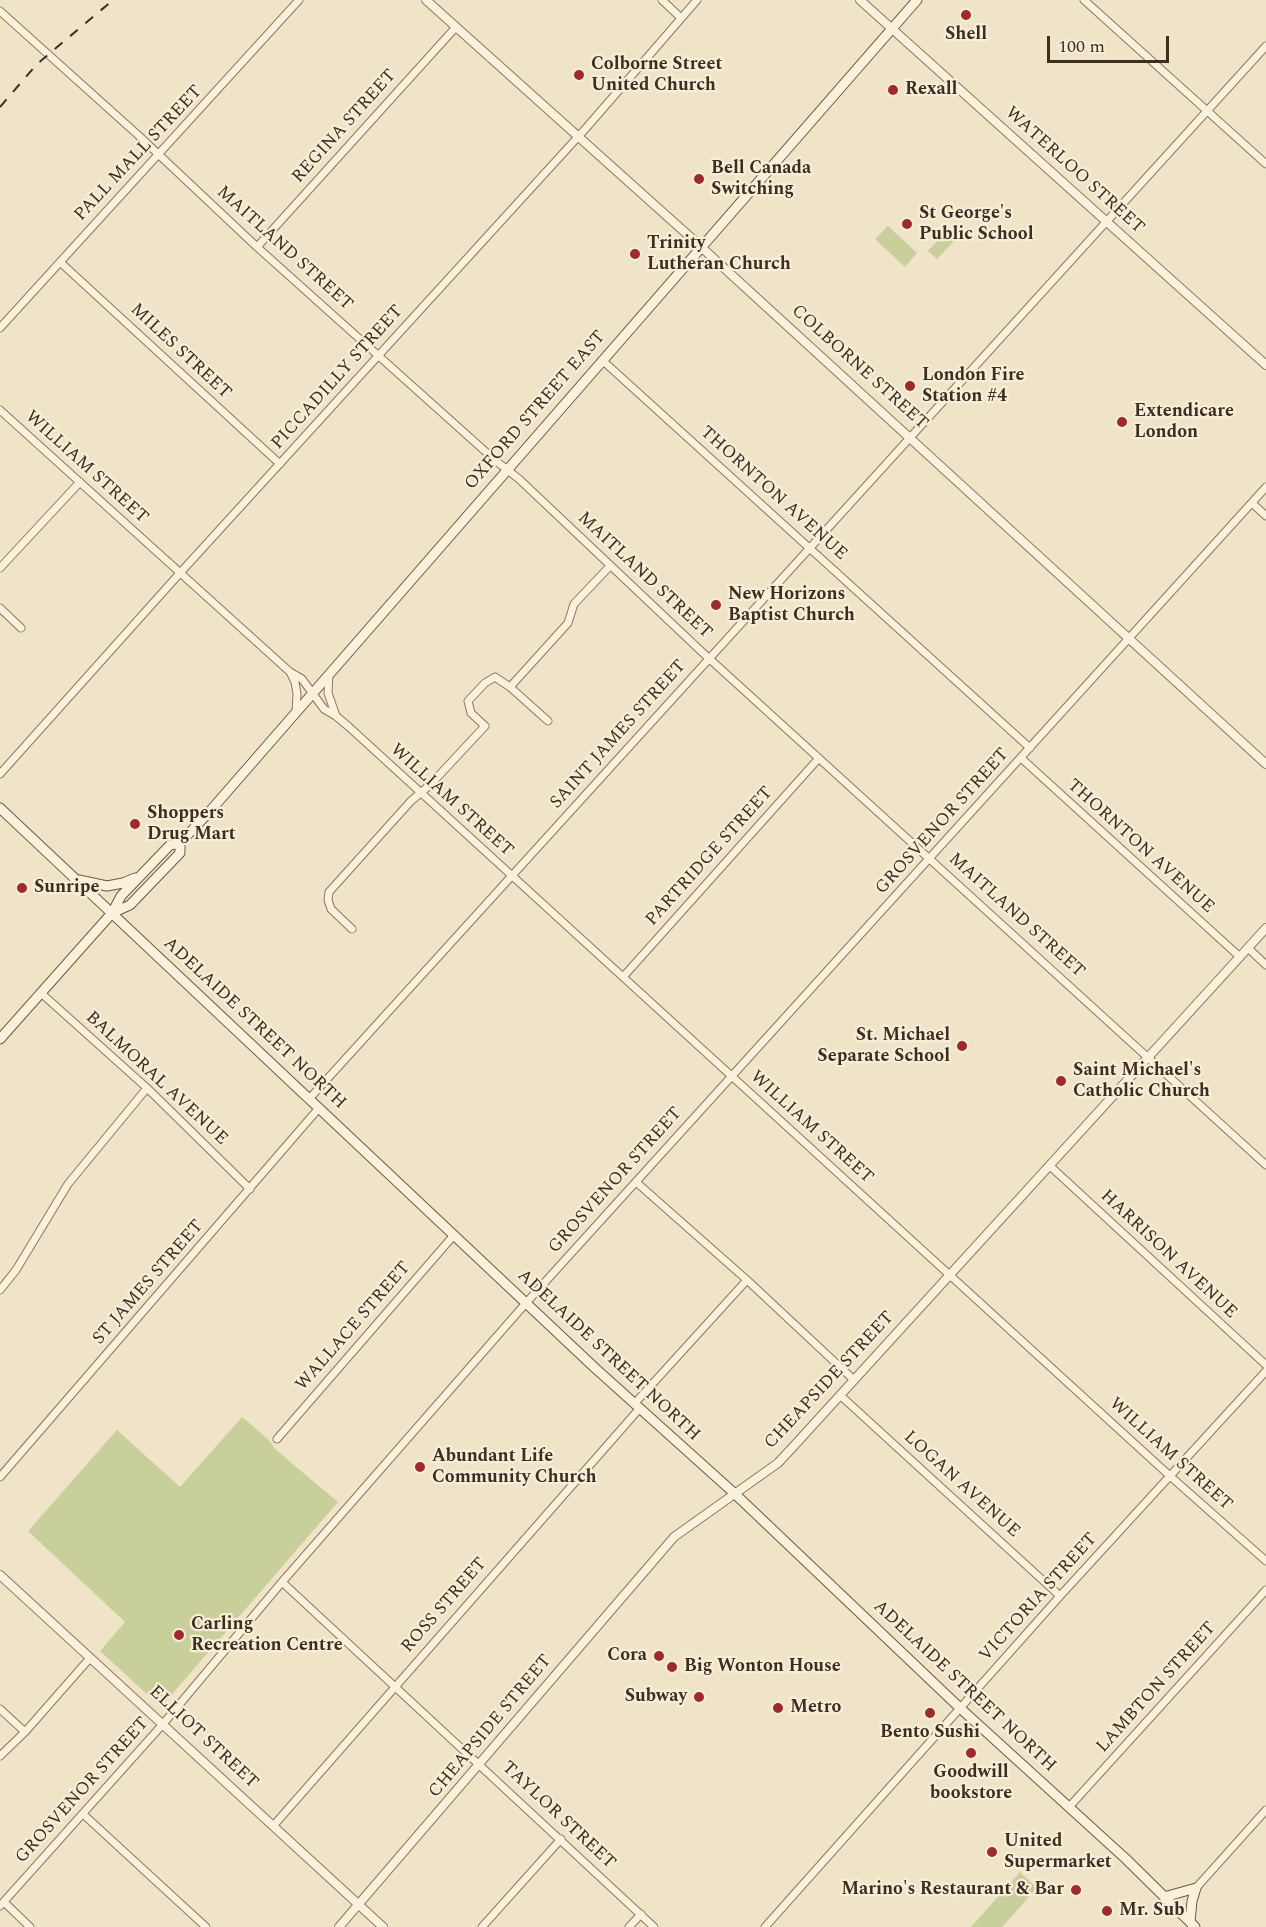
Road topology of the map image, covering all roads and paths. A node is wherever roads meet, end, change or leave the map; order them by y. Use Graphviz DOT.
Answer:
graph roads {
  1 [pos="299,0"];
  2 [pos="426,0"];
  3 [pos="662,0"];
  4 [pos="697,0"];
  5 [pos="860,0"];
  6 [pos="916,0"];
  7 [pos="1084,0"];
  8 [pos="0,11"];
  9 [pos="681,18"];
  10 [pos="456,27"];
  11 [pos="892,28"];
  12 [pos="1266,46"];
  13 [pos="1207,110"];
  14 [pos="578,136"];
  15 [pos="159,155"];
  16 [pos="1266,164"];
  17 [pos="1107,223"];
  18 [pos="257,247"];
  19 [pos="701,247"];
  20 [pos="60,262"];
  21 [pos="0,328"];
  22 [pos="379,355"];
  23 [pos="602,360"];
  24 [pos="1266,366"];
  25 [pos="0,410"];
  26 [pos="910,437"];
  27 [pos="280,464"];
  28 [pos="507,470"];
  29 [pos="80,482"];
  30 [pos="1266,487"];
  31 [pos="1252,503"];
  32 [pos="1266,516"];
  33 [pos="810,548"];
  34 [pos="610,566"];
  35 [pos="0,568"];
  36 [pos="180,573"];
  37 [pos="0,608"];
  38 [pos="21,628"];
  39 [pos="1128,639"];
  40 [pos="710,659"];
  41 [pos="290,672"];
  42 [pos="329,674"];
  43 [pos="510,687"];
  44 [pos="312,693"];
  45 [pos="296,712"];
  46 [pos="336,716"];
  47 [pos="548,721"];
  48 [pos="1030,748"];
  49 [pos="819,758"];
  50 [pos="1021,758"];
  51 [pos="1266,764"];
  52 [pos="0,774"];
  53 [pos="421,793"];
  54 [pos="0,808"];
  55 [pos="180,843"];
  56 [pos="930,858"];
  57 [pos="140,876"];
  58 [pos="512,876"];
  59 [pos="76,880"];
  60 [pos="112,913"];
  61 [pos="1266,928"];
  62 [pos="352,929"];
  63 [pos="1248,948"];
  64 [pos="1240,957"];
  65 [pos="1266,965"];
  66 [pos="623,977"];
  67 [pos="41,993"];
  68 [pos="0,1039"];
  69 [pos="1149,1058"];
  70 [pos="732,1077"];
  71 [pos="147,1088"];
  72 [pos="309,1099"];
  73 [pos="319,1108"];
  74 [pos="1266,1165"];
  75 [pos="1050,1166"];
  76 [pos="636,1182"];
  77 [pos="250,1189"];
  78 [pos="454,1235"];
  79 [pos="950,1275"];
  80 [pos="747,1280"];
  81 [pos="0,1290"];
  82 [pos="526,1303"];
  83 [pos="1266,1365"];
  84 [pos="1266,1371"];
  85 [pos="854,1380"];
  86 [pos="841,1395"];
  87 [pos="637,1406"];
  88 [pos="277,1439"];
  89 [pos="1170,1476"];
  90 [pos="0,1477"];
  91 [pos="734,1493"];
  92 [pos="1266,1561"];
  93 [pos="0,1575"];
  94 [pos="282,1582"];
  95 [pos="1266,1590"];
  96 [pos="1060,1596"];
  97 [pos="90,1658"];
  98 [pos="396,1686"];
  99 [pos="960,1708"];
  100 [pos="0,1709"];
  101 [pos="163,1724"];
  102 [pos="25,1732"];
  103 [pos="0,1756"];
  104 [pos="481,1765"];
  105 [pos="1070,1806"];
  106 [pos="1266,1810"];
  107 [pos="82,1814"];
  108 [pos="274,1825"];
  109 [pos="561,1839"];
  110 [pos="1197,1888"];
  111 [pos="1164,1897"];
  112 [pos="2,1904"];
  113 [pos="360,1905"];
  114 [pos="640,1914"];
  115 [pos="1192,1925"];
  116 [pos="30,1927"];
  117 [pos="206,1927"];
  118 [pos="339,1927"];
  119 [pos="383,1927"];
  120 [pos="482,1927"];
  121 [pos="629,1927"];
  122 [pos="654,1927"];
  123 [pos="765,1927"];
  1 -- 15 [label="street, PALL MALL STREET"];
  2 -- 10 [label="street, COLBORNE STREET"];
  3 -- 9 [label="street"];
  4 -- 9 [label="street, PICCADILLY STREET"];
  5 -- 11 [label="street, WATERLOO STREET"];
  6 -- 11 [label="main road, OXFORD STREET EAST"];
  7 -- 13 [label="street"];
  8 -- 15 [label="street, MAITLAND STREET"];
  9 -- 14 [label="street, PICCADILLY STREET"];
  10 -- 14 [label="street, COLBORNE STREET"];
  10 -- 18 [label="street, REGINA STREET"];
  11 -- 17 [label="street, WATERLOO STREET"];
  11 -- 19 [label="main road, OXFORD STREET EAST"];
  12 -- 13 [label="street, SAINT JAMES STREET"];
  13 -- 16 [label="street"];
  13 -- 17 [label="street, SAINT JAMES STREET"];
  14 -- 19 [label="street, COLBORNE STREET"];
  14 -- 22 [label="street, PICCADILLY STREET"];
  15 -- 18 [label="street, MAITLAND STREET"];
  15 -- 20 [label="street, PALL MALL STREET"];
  17 -- 24 [label="street, WATERLOO STREET"];
  17 -- 26 [label="street, SAINT JAMES STREET"];
  18 -- 22 [label="street, MAITLAND STREET"];
  19 -- 23 [label="main road, OXFORD STREET EAST"];
  19 -- 26 [label="street, COLBORNE STREET"];
  20 -- 21 [label="street, PALL MALL STREET"];
  20 -- 27 [label="street, MILES STREET"];
  22 -- 27 [label="street, PICCADILLY STREET"];
  22 -- 28 [label="street, MAITLAND STREET"];
  23 -- 28 [label="main road, OXFORD STREET EAST"];
  23 -- 33 [label="street, THORNTON AVENUE"];
  25 -- 29 [label="street, WILLIAM STREET"];
  26 -- 33 [label="street, SAINT JAMES STREET"];
  26 -- 39 [label="street, COLBORNE STREET"];
  27 -- 36 [label="street, PICCADILLY STREET"];
  28 -- 34 [label="street, MAITLAND STREET"];
  28 -- 42 [label="main road, OXFORD STREET EAST"];
  29 -- 35 [label="street"];
  29 -- 36 [label="street, WILLIAM STREET"];
  30 -- 31 [label="street, GROSVENOR STREET"];
  31 -- 32 [label="street"];
  31 -- 39 [label="street, GROSVENOR STREET"];
  33 -- 40 [label="street, SAINT JAMES STREET"];
  33 -- 48 [label="street, THORNTON AVENUE"];
  34 -- 40 [label="street, MAITLAND STREET"];
  34 -- 43 [label="street"];
  36 -- 41 [label="street, WILLIAM STREET"];
  36 -- 52 [label="street, PICCADILLY STREET"];
  37 -- 38 [label="street"];
  39 -- 48 [label="street, GROSVENOR STREET"];
  39 -- 51 [label="street, COLBORNE STREET"];
  40 -- 49 [label="street, MAITLAND STREET"];
  40 -- 58 [label="street, SAINT JAMES STREET"];
  41 -- 44 [label="street, WILLIAM STREET"];
  41 -- 45 [label="street"];
  42 -- 44 [label="main road, OXFORD STREET EAST"];
  42 -- 46 [label="street"];
  43 -- 47 [label="street"];
  43 -- 53 [label="street"];
  44 -- 45 [label="main road, OXFORD STREET EAST"];
  44 -- 46 [label="street, WILLIAM STREET"];
  45 -- 55 [label="main road, OXFORD STREET EAST"];
  46 -- 53 [label="street, WILLIAM STREET"];
  48 -- 50 [label="street, GROSVENOR STREET"];
  49 -- 56 [label="street, MAITLAND STREET"];
  49 -- 66 [label="street, PARTRIDGE STREET"];
  50 -- 56 [label="street, GROSVENOR STREET"];
  50 -- 64 [label="street, THORNTON AVENUE"];
  53 -- 58 [label="street, WILLIAM STREET"];
  53 -- 62 [label="street"];
  54 -- 59 [label="main road, ADELAIDE STREET NORTH"];
  55 -- 57 [label="main road, OXFORD STREET EAST"];
  55 -- 60 [label="main road, OXFORD STREET EAST"];
  56 -- 69 [label="street, MAITLAND STREET"];
  56 -- 70 [label="street, GROSVENOR STREET"];
  57 -- 59 [label="main road"];
  57 -- 60 [label="main road, OXFORD STREET EAST"];
  58 -- 66 [label="street, WILLIAM STREET"];
  58 -- 72 [label="street, SAINT JAMES STREET"];
  59 -- 60 [label="main road, ADELAIDE STREET NORTH"];
  60 -- 67 [label="main road, OXFORD STREET EAST"];
  60 -- 72 [label="main road, ADELAIDE STREET NORTH"];
  61 -- 63 [label="street, CHEAPSIDE STREET"];
  63 -- 64 [label="street, CHEAPSIDE STREET"];
  63 -- 65 [label="street"];
  64 -- 69 [label="street, CHEAPSIDE STREET"];
  66 -- 70 [label="street, WILLIAM STREET"];
  67 -- 68 [label="main road, OXFORD STREET EAST"];
  67 -- 71 [label="street, BALMORAL AVENUE"];
  69 -- 74 [label="street, MAITLAND STREET"];
  69 -- 75 [label="street, CHEAPSIDE STREET"];
  70 -- 76 [label="street, GROSVENOR STREET"];
  70 -- 79 [label="street, WILLIAM STREET"];
  71 -- 77 [label="street, BALMORAL AVENUE"];
  71 -- 81 [label="street"];
  72 -- 73 [label="main road, ADELAIDE STREET NORTH"];
  73 -- 77 [label="street, ST JAMES STREET"];
  73 -- 78 [label="main road, ADELAIDE STREET NORTH"];
  75 -- 79 [label="street, CHEAPSIDE STREET"];
  75 -- 83 [label="street, HARRISON AVENUE"];
  76 -- 80 [label="street"];
  76 -- 82 [label="street, GROSVENOR STREET"];
  77 -- 90 [label="street, ST JAMES STREET"];
  78 -- 82 [label="main road, ADELAIDE STREET NORTH"];
  78 -- 88 [label="street, WALLACE STREET"];
  79 -- 85 [label="street, CHEAPSIDE STREET"];
  79 -- 89 [label="street, WILLIAM STREET"];
  80 -- 85 [label="street"];
  80 -- 87 [label="street, ROSS STREET"];
  82 -- 87 [label="main road, ADELAIDE STREET NORTH"];
  82 -- 94 [label="street, GROSVENOR STREET"];
  84 -- 89 [label="street, VICTORIA STREET"];
  85 -- 86 [label="street, CHEAPSIDE STREET"];
  86 -- 91 [label="street, CHEAPSIDE STREET"];
  86 -- 96 [label="street, LOGAN AVENUE"];
  87 -- 91 [label="main road, ADELAIDE STREET NORTH"];
  87 -- 98 [label="street, ROSS STREET"];
  89 -- 92 [label="street, WILLIAM STREET"];
  89 -- 96 [label="street, VICTORIA STREET"];
  91 -- 99 [label="main road, ADELAIDE STREET NORTH"];
  91 -- 104 [label="street, CHEAPSIDE STREET"];
  93 -- 97 [label="street, ELLIOT STREET"];
  94 -- 98 [label="street, TAYLOR STREET"];
  94 -- 101 [label="street, GROSVENOR STREET"];
  95 -- 105 [label="street, LAMBTON STREET"];
  96 -- 99 [label="street, VICTORIA STREET"];
  97 -- 101 [label="street, ELLIOT STREET"];
  97 -- 102 [label="street"];
  98 -- 104 [label="street, TAYLOR STREET"];
  98 -- 108 [label="street, ROSS STREET"];
  99 -- 105 [label="main road, ADELAIDE STREET NORTH"];
  99 -- 123 [label="street, VICTORIA STREET"];
  100 -- 102 [label="street"];
  101 -- 107 [label="street, GROSVENOR STREET"];
  101 -- 108 [label="street, ELLIOT STREET"];
  102 -- 103 [label="street"];
  104 -- 109 [label="street, TAYLOR STREET"];
  104 -- 113 [label="street, CHEAPSIDE STREET"];
  105 -- 111 [label="main road, ADELAIDE STREET NORTH"];
  106 -- 110 [label="street"];
  107 -- 112 [label="street, GROSVENOR STREET"];
  107 -- 117 [label="street"];
  108 -- 113 [label="street, ELLIOT STREET"];
  109 -- 114 [label="street, TAYLOR STREET"];
  109 -- 120 [label="street"];
  110 -- 111 [label="main road"];
  110 -- 115 [label="main road"];
  111 -- 115 [label="main road, ADELAIDE STREET NORTH"];
  112 -- 116 [label="street"];
  113 -- 118 [label="street, CHEAPSIDE STREET"];
  113 -- 119 [label="street, ELLIOT STREET"];
  114 -- 121 [label="street"];
  114 -- 122 [label="street, TAYLOR STREET"];
}
